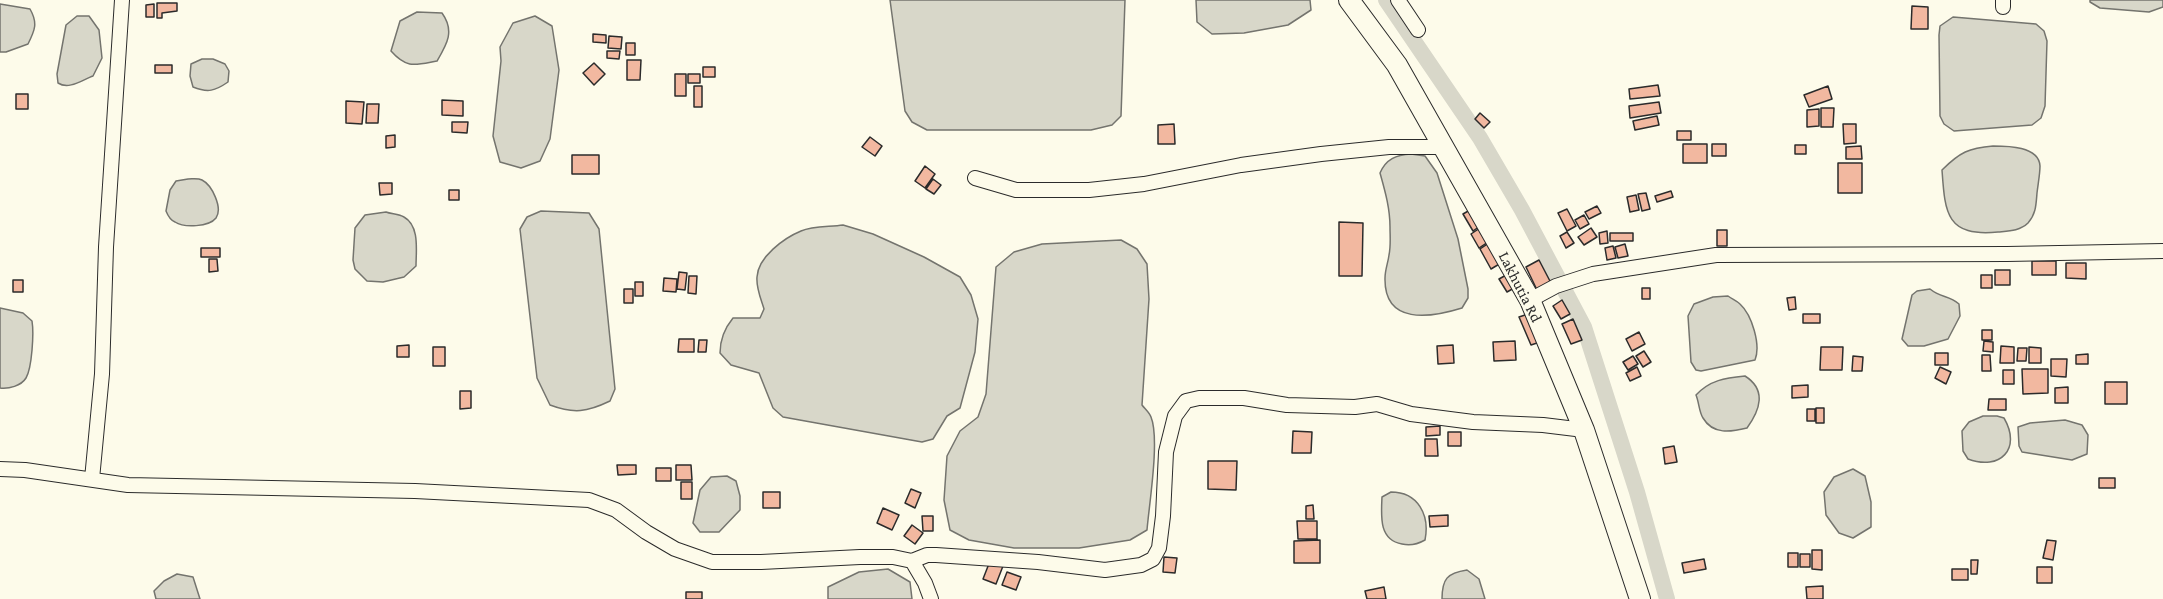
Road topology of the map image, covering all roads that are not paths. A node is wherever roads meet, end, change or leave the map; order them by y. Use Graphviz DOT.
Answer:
graph roads {
  1 [pos="122,0"];
  2 [pos="1349,0"];
  3 [pos="1398,0"];
  4 [pos="1418,30"];
  5 [pos="1443,147"];
  6 [pos="975,178"];
  7 [pos="2163,251"];
  8 [pos="1530,300"];
  9 [pos="1584,430"];
  10 [pos="0,469"];
  11 [pos="92,479"];
  12 [pos="912,561"];
  13 [pos="931,599"];
  14 [pos="1640,599"];
  1 -- 11 [label="street"];
  2 -- 5 [label="street, Lakhutia Rd"];
  3 -- 4 [label="street"];
  5 -- 6 [label="street"];
  5 -- 8 [label="street, Lakhutia Rd"];
  7 -- 8 [label="street"];
  8 -- 9 [label="street, Lakhutia Rd"];
  9 -- 12 [label="street"];
  9 -- 14 [label="street, Lakhutia Rd"];
  10 -- 11 [label="street"];
  11 -- 12 [label="street"];
  12 -- 13 [label="street"];
}
